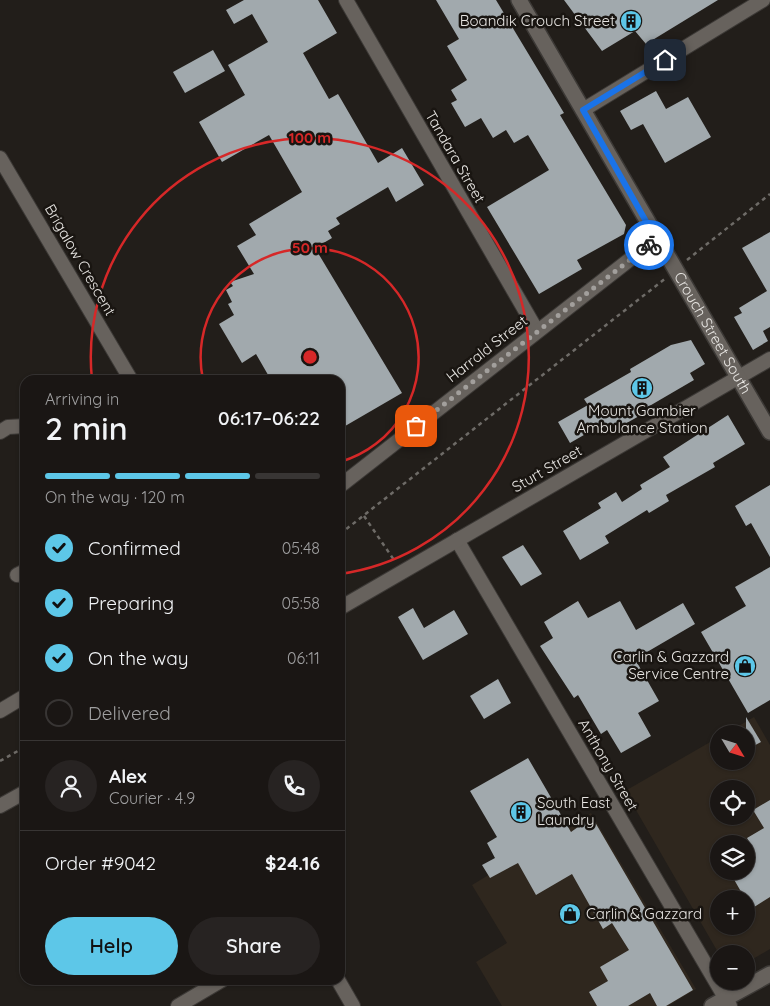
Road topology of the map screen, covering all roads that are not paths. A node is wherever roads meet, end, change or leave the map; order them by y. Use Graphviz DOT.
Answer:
graph roads {
  1 [pos="346,0"];
  2 [pos="519,0"];
  3 [pos="763,0"];
  4 [pos="583,110"];
  5 [pos="0,158"];
  6 [pos="656,239"];
  7 [pos="537,331"];
  8 [pos="770,359"];
  9 [pos="128,375"];
  10 [pos="738,377"];
  11 [pos="20,426"];
  12 [pos="0,432"];
  13 [pos="770,432"];
  14 [pos="345,482"];
  15 [pos="457,540"];
  16 [pos="345,605"];
  17 [pos="20,699"];
  18 [pos="0,711"];
  19 [pos="20,795"];
  20 [pos="0,806"];
  21 [pos="770,974"];
  22 [pos="214,985"];
  23 [pos="341,985"];
  24 [pos="728,1002"];
  25 [pos="178,1006"];
  26 [pos="353,1006"];
  27 [pos="712,1006"];
  1 -- 7 [label="street, Tandara Street"];
  2 -- 4 [label="street, Crouch Street South"];
  3 -- 4 [label="street"];
  4 -- 6 [label="street, Crouch Street South"];
  5 -- 9 [label="street, Brigalow Crescent"];
  6 -- 7 [label="street, Harrald Street"];
  6 -- 10 [label="street, Crouch Street South"];
  7 -- 14 [label="street, Harrald Street"];
  8 -- 10 [label="street, Sturt Street"];
  10 -- 13 [label="street, Crouch Street South"];
  10 -- 15 [label="street, Sturt Street"];
  11 -- 12 [label="street"];
  15 -- 16 [label="street, Sturt Street"];
  15 -- 24 [label="street, Anthony Street"];
  17 -- 18 [label="street"];
  19 -- 20 [label="street"];
  21 -- 24 [label="street"];
  22 -- 25 [label="street"];
  23 -- 26 [label="street"];
  24 -- 27 [label="street"];
}
